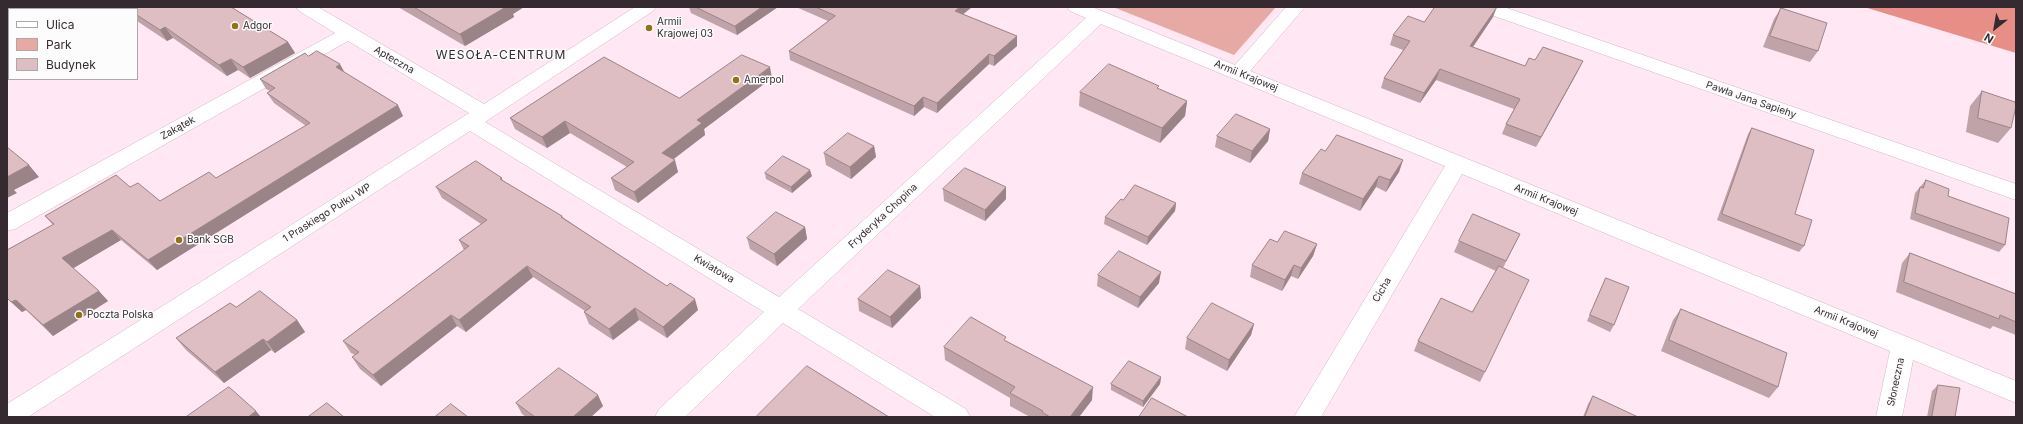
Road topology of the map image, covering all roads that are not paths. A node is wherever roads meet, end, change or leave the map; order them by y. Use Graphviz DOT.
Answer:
graph roads {
  1 [pos="305,7"];
  2 [pos="647,7"];
  3 [pos="1076,7"];
  4 [pos="1296,7"];
  5 [pos="1486,7"];
  6 [pos="1099,16"];
  7 [pos="348,33"];
  8 [pos="1238,73"];
  9 [pos="477,117"];
  10 [pos="1457,164"];
  11 [pos="2016,192"];
  12 [pos="7,223"];
  13 [pos="782,309"];
  14 [pos="1904,346"];
  15 [pos="2016,392"];
  16 [pos="7,417"];
  17 [pos="668,417"];
  18 [pos="957,417"];
  19 [pos="1307,417"];
  20 [pos="1889,417"];
  1 -- 7 [label="street, Apteczna"];
  2 -- 9 [label="street, 1 Praskiego Pułku WP"];
  3 -- 6 [label="street, Armii Krajowej"];
  4 -- 8 [label="street"];
  5 -- 11 [label="street, Pawła Jana Sapiehy"];
  6 -- 8 [label="street, Armii Krajowej"];
  6 -- 13 [label="street, Fryderyka Chopina"];
  7 -- 9 [label="street, Apteczna"];
  7 -- 12 [label="street, Zakątek"];
  8 -- 10 [label="street, Armii Krajowej"];
  9 -- 13 [label="street, Kwiatowa"];
  9 -- 16 [label="street, 1 Praskiego Pułku WP"];
  10 -- 14 [label="street, Armii Krajowej"];
  10 -- 19 [label="street, Cicha"];
  13 -- 17 [label="street, Fryderyka Chopina"];
  13 -- 18 [label="street, Kwiatowa"];
  14 -- 15 [label="street, Armii Krajowej"];
  14 -- 20 [label="street, Słoneczna"];
}
